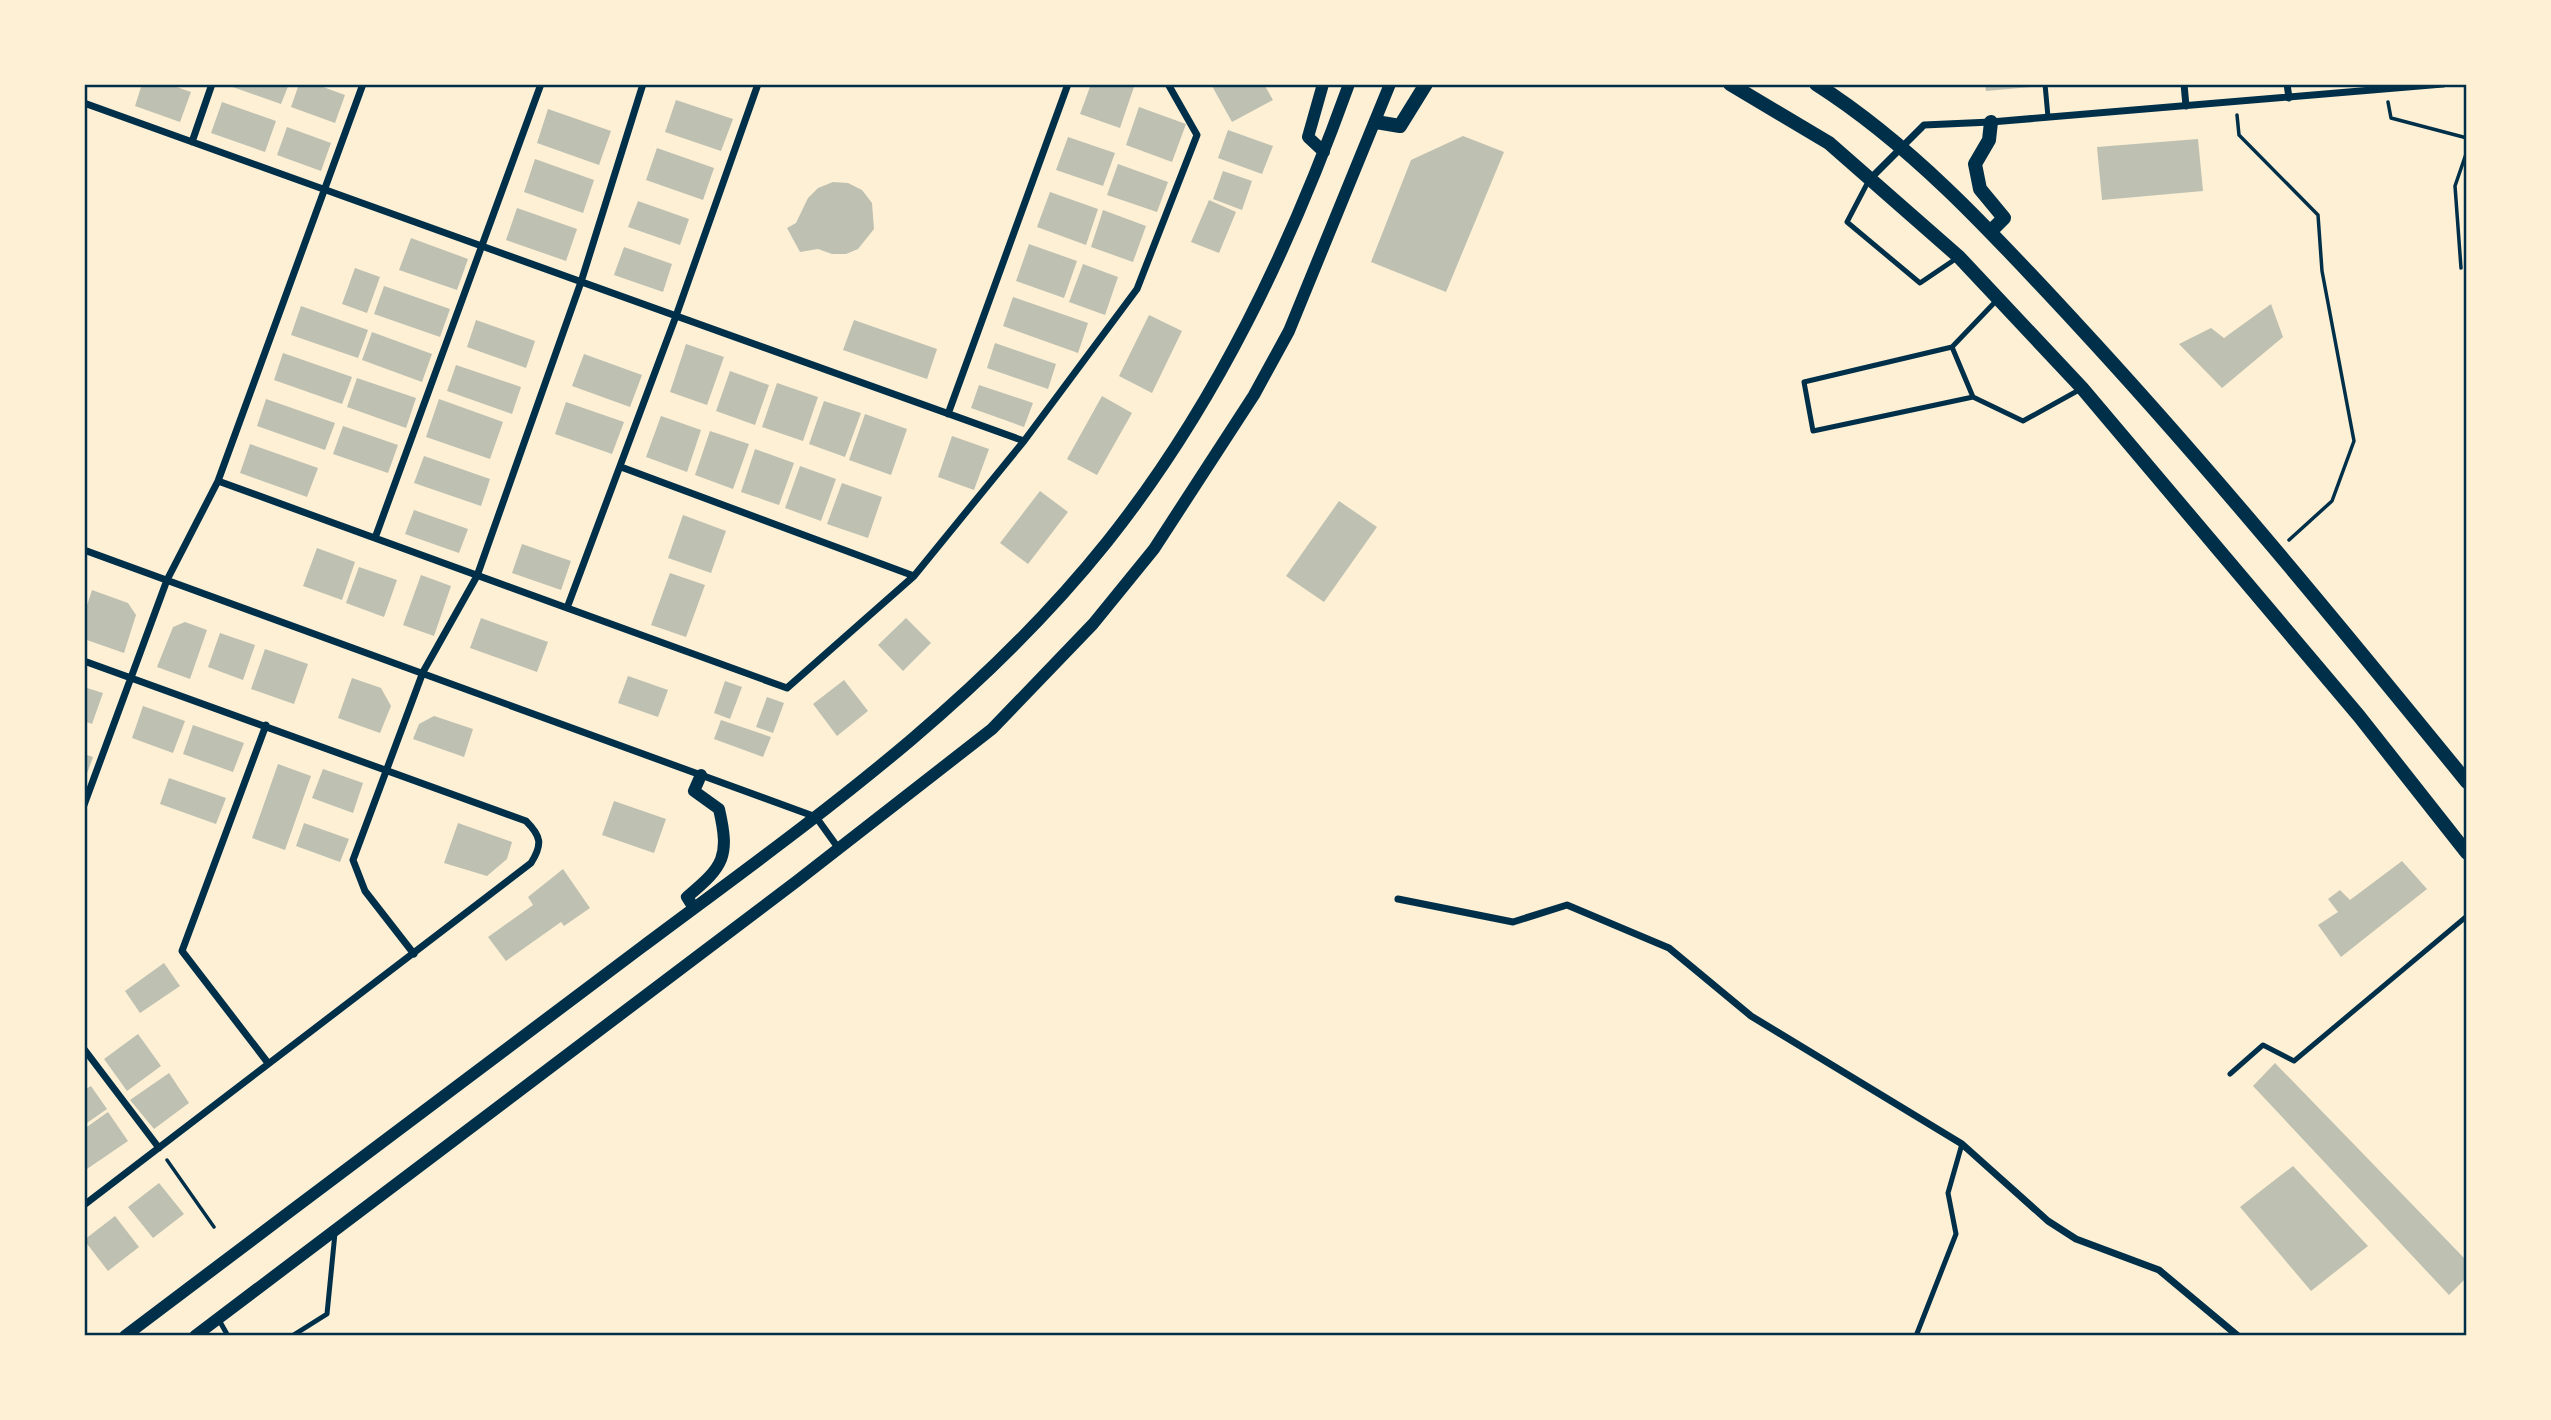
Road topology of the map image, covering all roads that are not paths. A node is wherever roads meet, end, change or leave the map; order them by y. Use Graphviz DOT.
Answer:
graph roads {
  1 [pos="212,84"];
  2 [pos="363,84"];
  3 [pos="541,84"];
  4 [pos="643,84"];
  5 [pos="758,84"];
  6 [pos="1068,84"];
  7 [pos="1168,84"];
  8 [pos="1323,84"];
  9 [pos="1349,84"];
  10 [pos="1390,84"];
  11 [pos="1426,84"];
  12 [pos="1730,84"];
  13 [pos="1816,84"];
  14 [pos="2045,84"];
  15 [pos="2184,84"];
  16 [pos="2287,84"];
  17 [pos="2444,84"];
  18 [pos="2289,98"];
  19 [pos="84,103"];
  20 [pos="2186,106"];
  21 [pos="2048,117"];
  22 [pos="1376,122"];
  23 [pos="1991,122"];
  24 [pos="192,142"];
  25 [pos="1900,149"];
  26 [pos="1324,152"];
  27 [pos="1871,178"];
  28 [pos="325,190"];
  29 [pos="1991,231"];
  30 [pos="482,246"];
  31 [pos="1959,257"];
  32 [pos="581,282"];
  33 [pos="1998,299"];
  34 [pos="676,316"];
  35 [pos="1952,347"];
  36 [pos="2082,388"];
  37 [pos="1973,397"];
  38 [pos="948,414"];
  39 [pos="1024,441"];
  40 [pos="621,467"];
  41 [pos="218,481"];
  42 [pos="375,538"];
  43 [pos="84,550"];
  44 [pos="477,576"];
  45 [pos="914,576"];
  46 [pos="167,580"];
  47 [pos="567,608"];
  48 [pos="84,661"];
  49 [pos="424,672"];
  50 [pos="130,678"];
  51 [pos="266,726"];
  52 [pos="385,772"];
  53 [pos="701,775"];
  54 [pos="2467,782"];
  55 [pos="84,805"];
  56 [pos="816,817"];
  57 [pos="839,849"];
  58 [pos="2467,853"];
  59 [pos="1398,900"];
  60 [pos="694,908"];
  61 [pos="2467,916"];
  62 [pos="414,954"];
  63 [pos="84,1049"];
  64 [pos="268,1063"];
  65 [pos="2230,1074"];
  66 [pos="1962,1144"];
  67 [pos="159,1148"];
  68 [pos="84,1205"];
  69 [pos="335,1233"];
  70 [pos="219,1320"];
  71 [pos="125,1336"];
  72 [pos="195,1336"];
  73 [pos="228,1336"];
  74 [pos="292,1336"];
  75 [pos="1916,1336"];
  76 [pos="2238,1336"];
  1 -- 24 [label="street"];
  2 -- 28 [label="street"];
  3 -- 30 [label="street"];
  4 -- 32 [label="street"];
  5 -- 34 [label="street"];
  6 -- 38 [label="street"];
  7 -- 39 [label="street"];
  8 -- 26 [label="street"];
  9 -- 26 [label="street"];
  10 -- 22 [label="street"];
  11 -- 22 [label="main road"];
  12 -- 27 [label="main road"];
  13 -- 25 [label="main road"];
  14 -- 21 [label="lane"];
  15 -- 20 [label="street"];
  16 -- 18 [label="street"];
  17 -- 18 [label="street"];
  18 -- 20 [label="street"];
  19 -- 24 [label="street"];
  20 -- 21 [label="street"];
  21 -- 23 [label="street"];
  22 -- 57 [label="street"];
  23 -- 25 [label="street"];
  23 -- 29 [label="main road"];
  24 -- 28 [label="street"];
  25 -- 27 [label="street"];
  25 -- 29 [label="main road"];
  26 -- 56 [label="street"];
  27 -- 31 [label="main road"];
  27 -- 31 [label="lane"];
  28 -- 30 [label="street"];
  28 -- 41 [label="street"];
  29 -- 54 [label="main road"];
  30 -- 32 [label="street"];
  30 -- 42 [label="street"];
  31 -- 33 [label="main road"];
  32 -- 34 [label="street"];
  32 -- 44 [label="street"];
  33 -- 35 [label="lane"];
  33 -- 36 [label="main road"];
  34 -- 38 [label="street"];
  34 -- 40 [label="street"];
  35 -- 37 [label="lane"];
  35 -- 37 [label="lane"];
  36 -- 37 [label="lane"];
  36 -- 58 [label="main road"];
  38 -- 39 [label="street"];
  39 -- 45 [label="street"];
  40 -- 45 [label="street"];
  40 -- 47 [label="street"];
  41 -- 42 [label="street"];
  41 -- 46 [label="street"];
  42 -- 44 [label="street"];
  43 -- 46 [label="street"];
  44 -- 47 [label="street"];
  44 -- 49 [label="street"];
  45 -- 47 [label="street"];
  46 -- 49 [label="street"];
  46 -- 50 [label="street"];
  48 -- 50 [label="street"];
  49 -- 52 [label="street"];
  49 -- 53 [label="street"];
  50 -- 51 [label="street"];
  50 -- 55 [label="street"];
  51 -- 52 [label="street"];
  51 -- 64 [label="street"];
  52 -- 62 [label="street"];
  52 -- 62 [label="street"];
  53 -- 56 [label="street"];
  53 -- 60 [label="street"];
  56 -- 57 [label="street"];
  56 -- 60 [label="street"];
  57 -- 69 [label="street"];
  59 -- 66 [label="street"];
  60 -- 71 [label="street"];
  61 -- 65 [label="lane"];
  62 -- 64 [label="street"];
  63 -- 67 [label="street"];
  64 -- 67 [label="street"];
  66 -- 75 [label="lane"];
  66 -- 76 [label="street"];
  67 -- 68 [label="street"];
  69 -- 70 [label="street"];
  69 -- 74 [label="lane"];
  70 -- 72 [label="street"];
  70 -- 73 [label="lane"];
}
